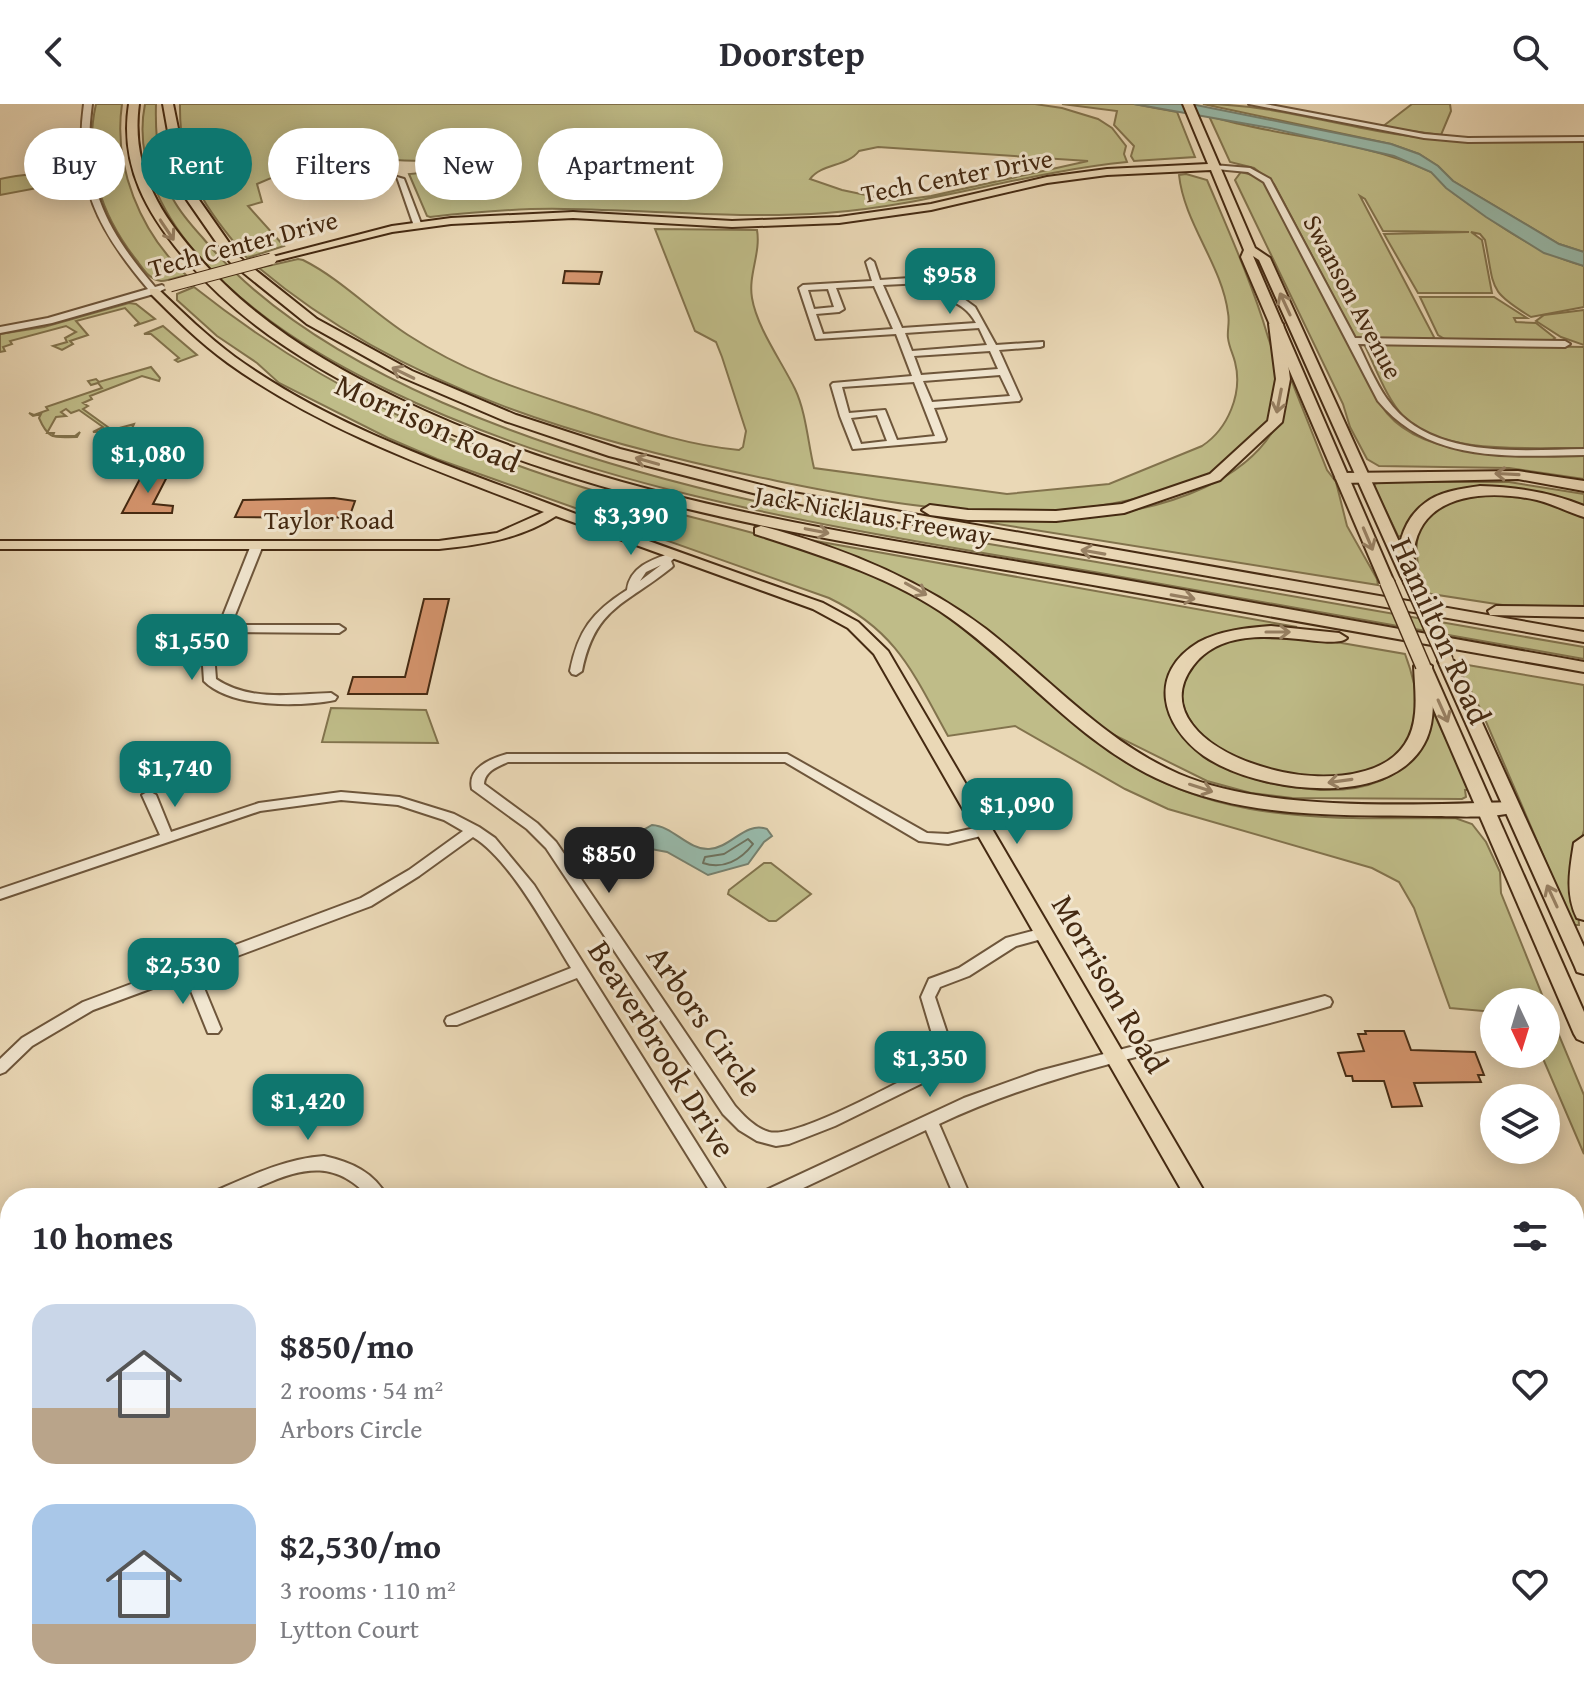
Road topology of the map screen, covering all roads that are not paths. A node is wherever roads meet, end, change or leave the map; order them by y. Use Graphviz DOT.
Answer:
graph roads {
  1 [pos="88,104"];
  2 [pos="134,104"];
  3 [pos="168,104"];
  4 [pos="1188,104"];
  5 [pos="1253,104"];
  6 [pos="1584,139"];
  7 [pos="1216,167"];
  8 [pos="400,179"];
  9 [pos="418,226"];
  10 [pos="1250,250"];
  11 [pos="870,262"];
  12 [pos="877,283"];
  13 [pos="170,286"];
  14 [pos="831,286"];
  15 [pos="154,291"];
  16 [pos="811,312"];
  17 [pos="1276,324"];
  18 [pos="980,325"];
  19 [pos="0,330"];
  20 [pos="899,331"];
  21 [pos="1351,341"];
  22 [pos="1040,344"];
  23 [pos="1565,344"];
  24 [pos="991,348"];
  25 [pos="909,354"];
  26 [pos="1003,372"];
  27 [pos="920,379"];
  28 [pos="928,405"];
  29 [pos="845,416"];
  30 [pos="893,443"];
  31 [pos="1584,452"];
  32 [pos="675,469"];
  33 [pos="1363,477"];
  34 [pos="1343,478"];
  35 [pos="1584,486"];
  36 [pos="658,498"];
  37 [pos="555,511"];
  38 [pos="1584,512"];
  39 [pos="0,545"];
  40 [pos="257,545"];
  41 [pos="669,558"];
  42 [pos="1145,561"];
  43 [pos="1410,580"];
  44 [pos="1584,612"];
  45 [pos="224,628"];
  46 [pos="339,629"];
  47 [pos="1584,637"];
  48 [pos="1423,666"];
  49 [pos="1584,667"];
  50 [pos="576,671"];
  51 [pos="1584,680"];
  52 [pos="331,697"];
  53 [pos="149,795"];
  54 [pos="1510,808"];
  55 [pos="1487,809"];
  56 [pos="474,830"];
  57 [pos="984,831"];
  58 [pos="167,837"];
  59 [pos="1584,843"];
  60 [pos="0,894"];
  61 [pos="1584,913"];
  62 [pos="1044,933"];
  63 [pos="1584,967"];
  64 [pos="189,968"];
  65 [pos="579,971"];
  66 [pos="1325,1002"];
  67 [pos="452,1021"];
  68 [pos="213,1029"];
  69 [pos="1584,1034"];
  70 [pos="1115,1058"];
  71 [pos="0,1068"];
  72 [pos="930,1121"];
  73 [pos="240,1188"];
  74 [pos="372,1188"];
  75 [pos="717,1188"];
  76 [pos="787,1188"];
  77 [pos="959,1188"];
  78 [pos="1191,1188"];
  1 -- 15 [label="street, Morrison Road"];
  2 -- 36 [label="highway, Jack Nicklaus Freeway, one-way"];
  32 -- 3 [label="highway, Jack Nicklaus Freeway, one-way"];
  4 -- 7 [label="main road, Hamilton Road"];
  5 -- 6 [label="street"];
  7 -- 9 [label="main road, Tech Center Drive"];
  7 -- 10 [label="main road, Hamilton Road"];
  7 -- 21 [label="street, Swanson Avenue"];
  8 -- 9 [label="street"];
  9 -- 13 [label="main road, Tech Center Drive, bridge"];
  10 -- 17 [label="main road, Hamilton Road"];
  33 -- 10 [label="main road, Hamilton Road, one-way"];
  11 -- 12 [label="street"];
  12 -- 14 [label="street"];
  12 -- 18 [label="street"];
  12 -- 20 [label="street"];
  13 -- 15 [label="street, Tech Center Drive"];
  14 -- 16 [label="street"];
  14 -- 16 [label="street"];
  15 -- 19 [label="street, Tech Center Drive"];
  15 -- 37 [label="main road, Morrison Road"];
  16 -- 20 [label="street"];
  17 -- 32 [label="highway, one-way"];
  17 -- 34 [label="main road, Hamilton Road"];
  18 -- 20 [label="street"];
  18 -- 24 [label="street"];
  20 -- 25 [label="street"];
  21 -- 23 [label="street"];
  21 -- 31 [label="street, Swanson Avenue"];
  22 -- 24 [label="street"];
  24 -- 25 [label="street"];
  24 -- 26 [label="street"];
  25 -- 27 [label="street"];
  26 -- 27 [label="street"];
  26 -- 28 [label="street"];
  27 -- 28 [label="street"];
  27 -- 29 [label="street"];
  28 -- 30 [label="street"];
  29 -- 30 [label="street"];
  29 -- 30 [label="street"];
  42 -- 32 [label="highway, Jack Nicklaus Freeway, one-way"];
  33 -- 34 [label="highway"];
  35 -- 33 [label="highway, one-way"];
  33 -- 43 [label="main road, Hamilton Road"];
  34 -- 48 [label="main road, Hamilton Road, one-way, bridge"];
  36 -- 49 [label="highway, Jack Nicklaus Freeway, one-way"];
  36 -- 55 [label="highway, one-way"];
  37 -- 40 [label="main road, Taylor Road"];
  37 -- 41 [label="main road, Morrison Road"];
  38 -- 43 [label="highway"];
  39 -- 40 [label="main road, Taylor Road"];
  40 -- 45 [label="street"];
  41 -- 50 [label="street"];
  41 -- 57 [label="main road, Morrison Road"];
  42 -- 44 [label="highway"];
  42 -- 47 [label="highway, Jack Nicklaus Freeway"];
  43 -- 54 [label="main road, Hamilton Road, bridge"];
  45 -- 46 [label="street"];
  45 -- 52 [label="street"];
  48 -- 51 [label="highway, one-way"];
  48 -- 55 [label="main road, Hamilton Road, one-way"];
  53 -- 58 [label="street"];
  54 -- 55 [label="highway"];
  63 -- 54 [label="main road, Hamilton Road, one-way"];
  55 -- 69 [label="main road, Hamilton Road"];
  56 -- 58 [label="street, Beaverbrook Drive"];
  56 -- 64 [label="street"];
  56 -- 65 [label="street, Beaverbrook Drive"];
  57 -- 62 [label="main road, Morrison Road"];
  57 -- 62 [label="street, Arbors Circle"];
  58 -- 60 [label="street, Beaverbrook Drive"];
  59 -- 61 [label="highway"];
  62 -- 70 [label="main road, Morrison Road"];
  64 -- 68 [label="street"];
  64 -- 71 [label="street"];
  65 -- 67 [label="street"];
  65 -- 75 [label="street, Beaverbrook Drive"];
  66 -- 70 [label="street"];
  70 -- 72 [label="street"];
  70 -- 78 [label="main road, Morrison Road"];
  72 -- 76 [label="street"];
  72 -- 77 [label="street"];
  73 -- 74 [label="street"];
}
